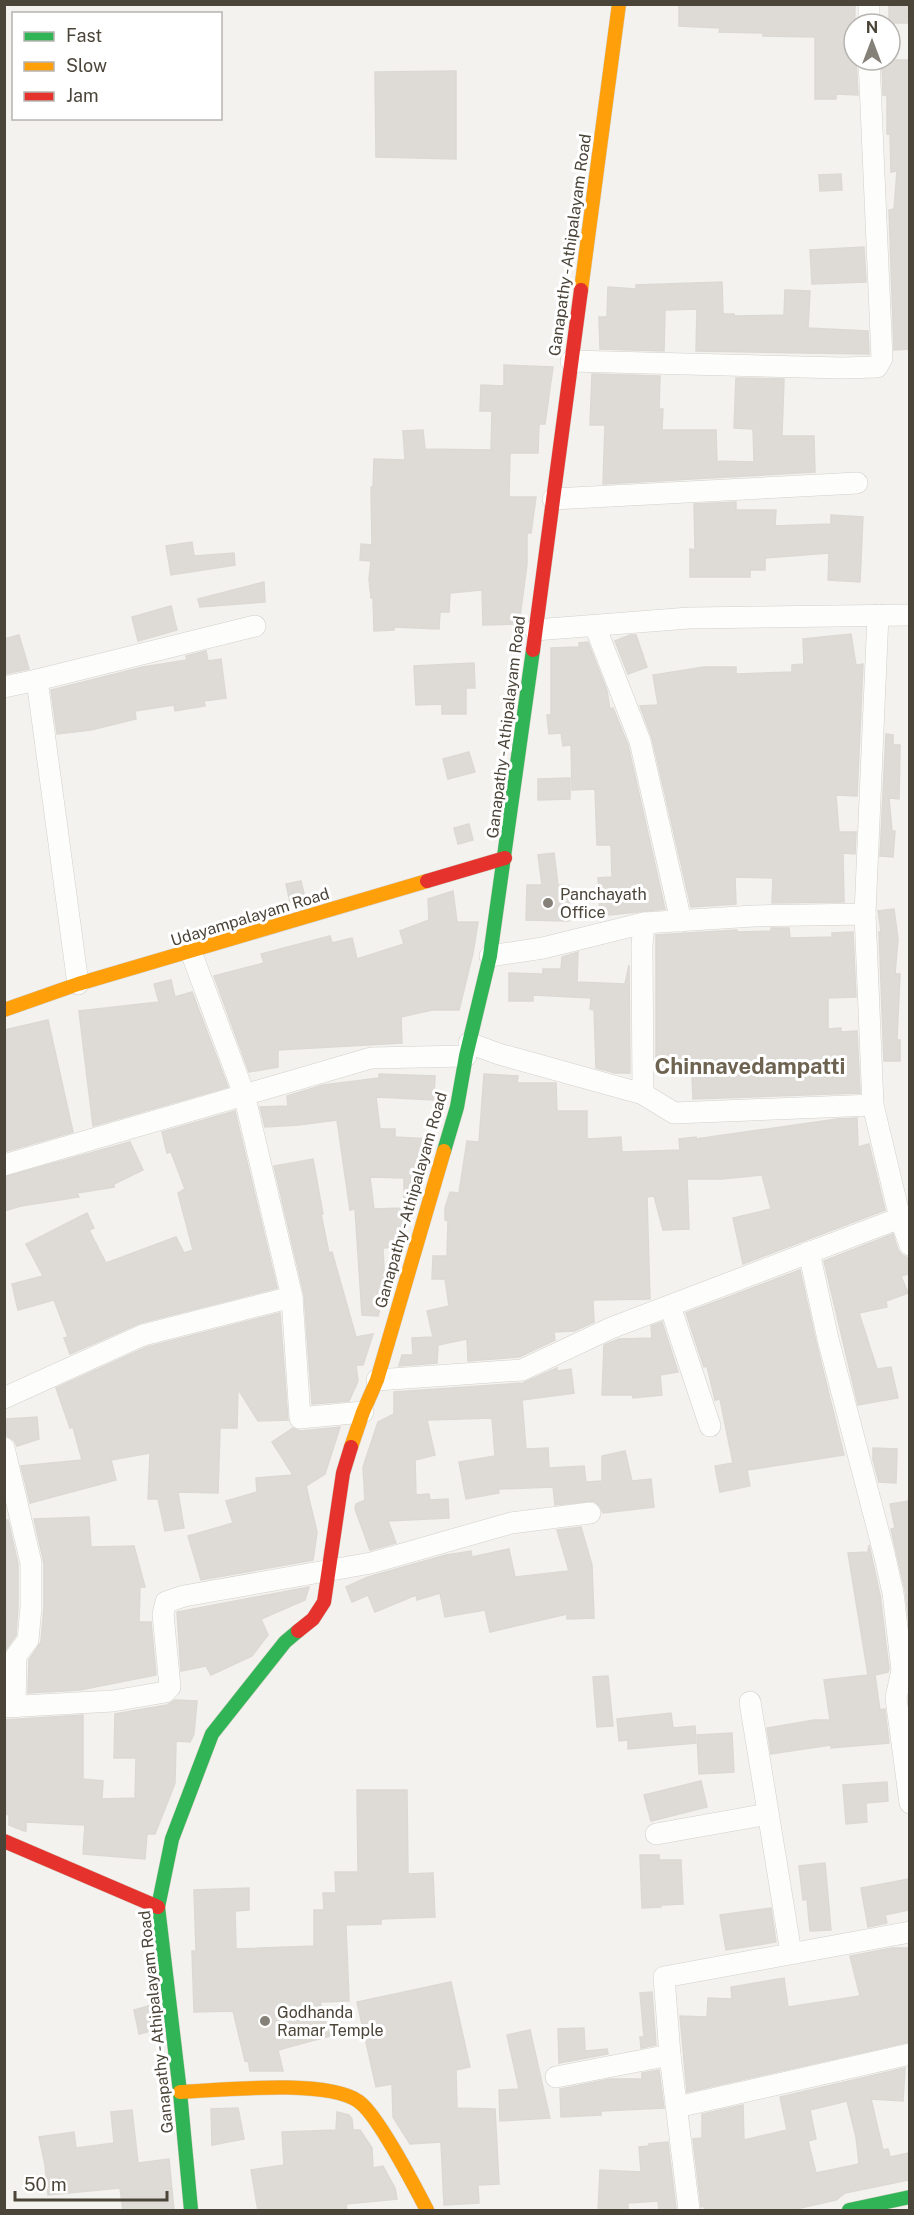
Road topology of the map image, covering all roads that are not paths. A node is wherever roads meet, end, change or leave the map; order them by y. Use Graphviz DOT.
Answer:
graph roads {
  1 [pos="619,4"];
  2 [pos="870,72"];
  3 [pos="571,361"];
  4 [pos="857,483"];
  5 [pos="553,499"];
  6 [pos="878,615"];
  7 [pos="909,615"];
  8 [pos="255,626"];
  9 [pos="595,626"];
  10 [pos="535,630"];
  11 [pos="37,680"];
  12 [pos="4,687"];
  13 [pos="505,858"];
  14 [pos="865,914"];
  15 [pos="681,921"];
  16 [pos="644,923"];
  17 [pos="191,952"];
  18 [pos="490,956"];
  19 [pos="78,984"];
  20 [pos="4,1010"];
  21 [pos="468,1049"];
  22 [pos="244,1094"];
  23 [pos="643,1094"];
  24 [pos="873,1105"];
  25 [pos="4,1165"];
  26 [pos="900,1218"];
  27 [pos="909,1245"];
  28 [pos="809,1252"];
  29 [pos="292,1297"];
  30 [pos="670,1306"];
  31 [pos="376,1380"];
  32 [pos="4,1398"];
  33 [pos="363,1412"];
  34 [pos="710,1426"];
  35 [pos="4,1448"];
  36 [pos="590,1513"];
  37 [pos="330,1571"];
  38 [pos="901,1591"];
  39 [pos="750,1702"];
  40 [pos="10,1707"];
  41 [pos="909,1792"];
  42 [pos="768,1814"];
  43 [pos="656,1834"];
  44 [pos="4,1841"];
  45 [pos="158,1907"];
  46 [pos="909,1932"];
  47 [pos="791,1953"];
  48 [pos="909,2054"];
  49 [pos="670,2055"];
  50 [pos="556,2077"];
  51 [pos="180,2092"];
  52 [pos="677,2107"];
  53 [pos="909,2197"];
  54 [pos="191,2211"];
  55 [pos="427,2211"];
  56 [pos="689,2211"];
  57 [pos="849,2211"];
  1 -- 3 [label="main road, Ganapathy - Athipalayam Road"];
  2 -- 3 [label="street"];
  3 -- 5 [label="main road, Ganapathy - Athipalayam Road"];
  4 -- 5 [label="street"];
  5 -- 10 [label="main road, Ganapathy - Athipalayam Road"];
  6 -- 7 [label="street"];
  6 -- 9 [label="street"];
  6 -- 14 [label="street"];
  8 -- 11 [label="street"];
  9 -- 10 [label="street"];
  9 -- 15 [label="street"];
  10 -- 13 [label="main road, Ganapathy - Athipalayam Road"];
  11 -- 12 [label="street"];
  11 -- 19 [label="street"];
  13 -- 17 [label="main road, Udayampalayam Road"];
  13 -- 18 [label="main road, Ganapathy - Athipalayam Road"];
  14 -- 15 [label="street"];
  14 -- 24 [label="street"];
  15 -- 16 [label="street"];
  16 -- 18 [label="street"];
  16 -- 23 [label="street"];
  17 -- 19 [label="main road, Udayampalayam Road"];
  17 -- 22 [label="street"];
  18 -- 21 [label="main road, Ganapathy - Athipalayam Road"];
  19 -- 20 [label="main road, Udayampalayam Road"];
  21 -- 22 [label="street"];
  21 -- 23 [label="street"];
  21 -- 31 [label="main road, Ganapathy - Athipalayam Road"];
  22 -- 25 [label="street"];
  22 -- 29 [label="street"];
  23 -- 24 [label="street"];
  24 -- 26 [label="street"];
  26 -- 27 [label="street"];
  26 -- 28 [label="street"];
  28 -- 30 [label="street"];
  28 -- 38 [label="street"];
  29 -- 32 [label="street"];
  29 -- 33 [label="street"];
  30 -- 31 [label="street"];
  30 -- 34 [label="street"];
  31 -- 33 [label="main road, Ganapathy - Athipalayam Road"];
  33 -- 37 [label="main road, Ganapathy - Athipalayam Road"];
  35 -- 40 [label="street"];
  36 -- 37 [label="street"];
  37 -- 40 [label="street"];
  37 -- 45 [label="main road, Ganapathy - Athipalayam Road"];
  38 -- 41 [label="street"];
  39 -- 42 [label="street"];
  42 -- 43 [label="street"];
  42 -- 47 [label="street"];
  44 -- 45 [label="main road"];
  45 -- 51 [label="main road, Ganapathy - Athipalayam Road"];
  46 -- 47 [label="street"];
  47 -- 49 [label="street"];
  48 -- 52 [label="street"];
  49 -- 50 [label="street"];
  49 -- 52 [label="street"];
  51 -- 54 [label="main road, Ganapathy - Athipalayam Road"];
  51 -- 55 [label="main road"];
  52 -- 56 [label="street"];
  53 -- 57 [label="main road"];
}
